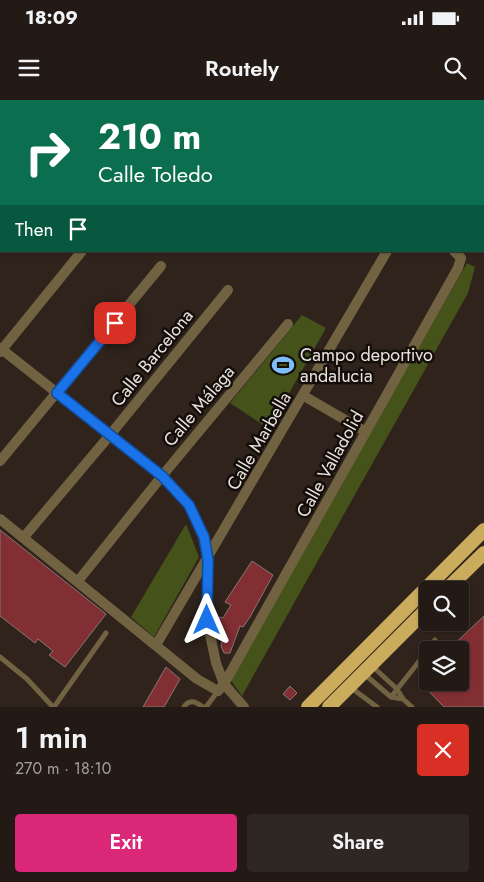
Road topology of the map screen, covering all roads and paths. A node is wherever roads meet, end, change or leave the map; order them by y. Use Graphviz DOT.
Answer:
graph roads {
  1 [pos="81,252"];
  2 [pos="386,252"];
  3 [pos="457,255"];
  4 [pos="161,266"];
  5 [pos="228,290"];
  6 [pos="288,324"];
  7 [pos="1,350"];
  8 [pos="57,393"];
  9 [pos="304,396"];
  10 [pos="366,432"];
  11 [pos="110,435"];
  12 [pos="0,461"];
  13 [pos="162,476"];
  14 [pos="0,519"];
  15 [pos="484,530"];
  16 [pos="24,537"];
  17 [pos="484,552"];
  18 [pos="208,560"];
  19 [pos="78,581"];
  20 [pos="455,581"];
  21 [pos="419,617"];
  22 [pos="106,633"];
  23 [pos="156,645"];
  24 [pos="0,657"];
  25 [pos="419,661"];
  26 [pos="367,669"];
  27 [pos="349,687"];
  28 [pos="221,688"];
  29 [pos="397,689"];
  30 [pos="391,697"];
  31 [pos="403,699"];
  32 [pos="53,707"];
  33 [pos="184,707"];
  34 [pos="205,707"];
  35 [pos="244,707"];
  36 [pos="308,707"];
  37 [pos="329,707"];
  38 [pos="377,707"];
  39 [pos="412,707"];
  1 -- 7 [label="street"];
  2 -- 9 [label="street, Calle Marbella"];
  3 -- 10 [label="street, Calle Valladolid"];
  4 -- 8 [label="street"];
  5 -- 11 [label="street, Calle Barcelona"];
  6 -- 13 [label="street, Calle Málaga"];
  7 -- 8 [label="street"];
  8 -- 11 [label="street"];
  8 -- 12 [label="street"];
  9 -- 10 [label="street"];
  9 -- 18 [label="street, Calle Marbella"];
  10 -- 28 [label="street, Calle Valladolid"];
  11 -- 13 [label="street"];
  11 -- 16 [label="street, Calle Barcelona"];
  13 -- 18 [label="street"];
  13 -- 19 [label="street, Calle Málaga"];
  14 -- 16 [label="street"];
  15 -- 36 [label="highway"];
  16 -- 19 [label="street"];
  17 -- 20 [label="highway"];
  18 -- 23 [label="street, Calle Marbella"];
  18 -- 28 [label="street"];
  19 -- 23 [label="street"];
  21 -- 26 [label="highway"];
  22 -- 32 [label="lane"];
  23 -- 28 [label="street"];
  24 -- 32 [label="lane"];
  25 -- 29 [label="lane"];
  26 -- 27 [label="highway"];
  26 -- 29 [label="lane"];
  26 -- 30 [label="lane"];
  27 -- 37 [label="highway"];
  27 -- 38 [label="lane"];
  28 -- 34 [label="lane"];
  28 -- 35 [label="street"];
  29 -- 30 [label="lane"];
  29 -- 31 [label="lane"];
  30 -- 31 [label="lane"];
  31 -- 39 [label="lane"];
  33 -- 34 [label="lane"];
}
